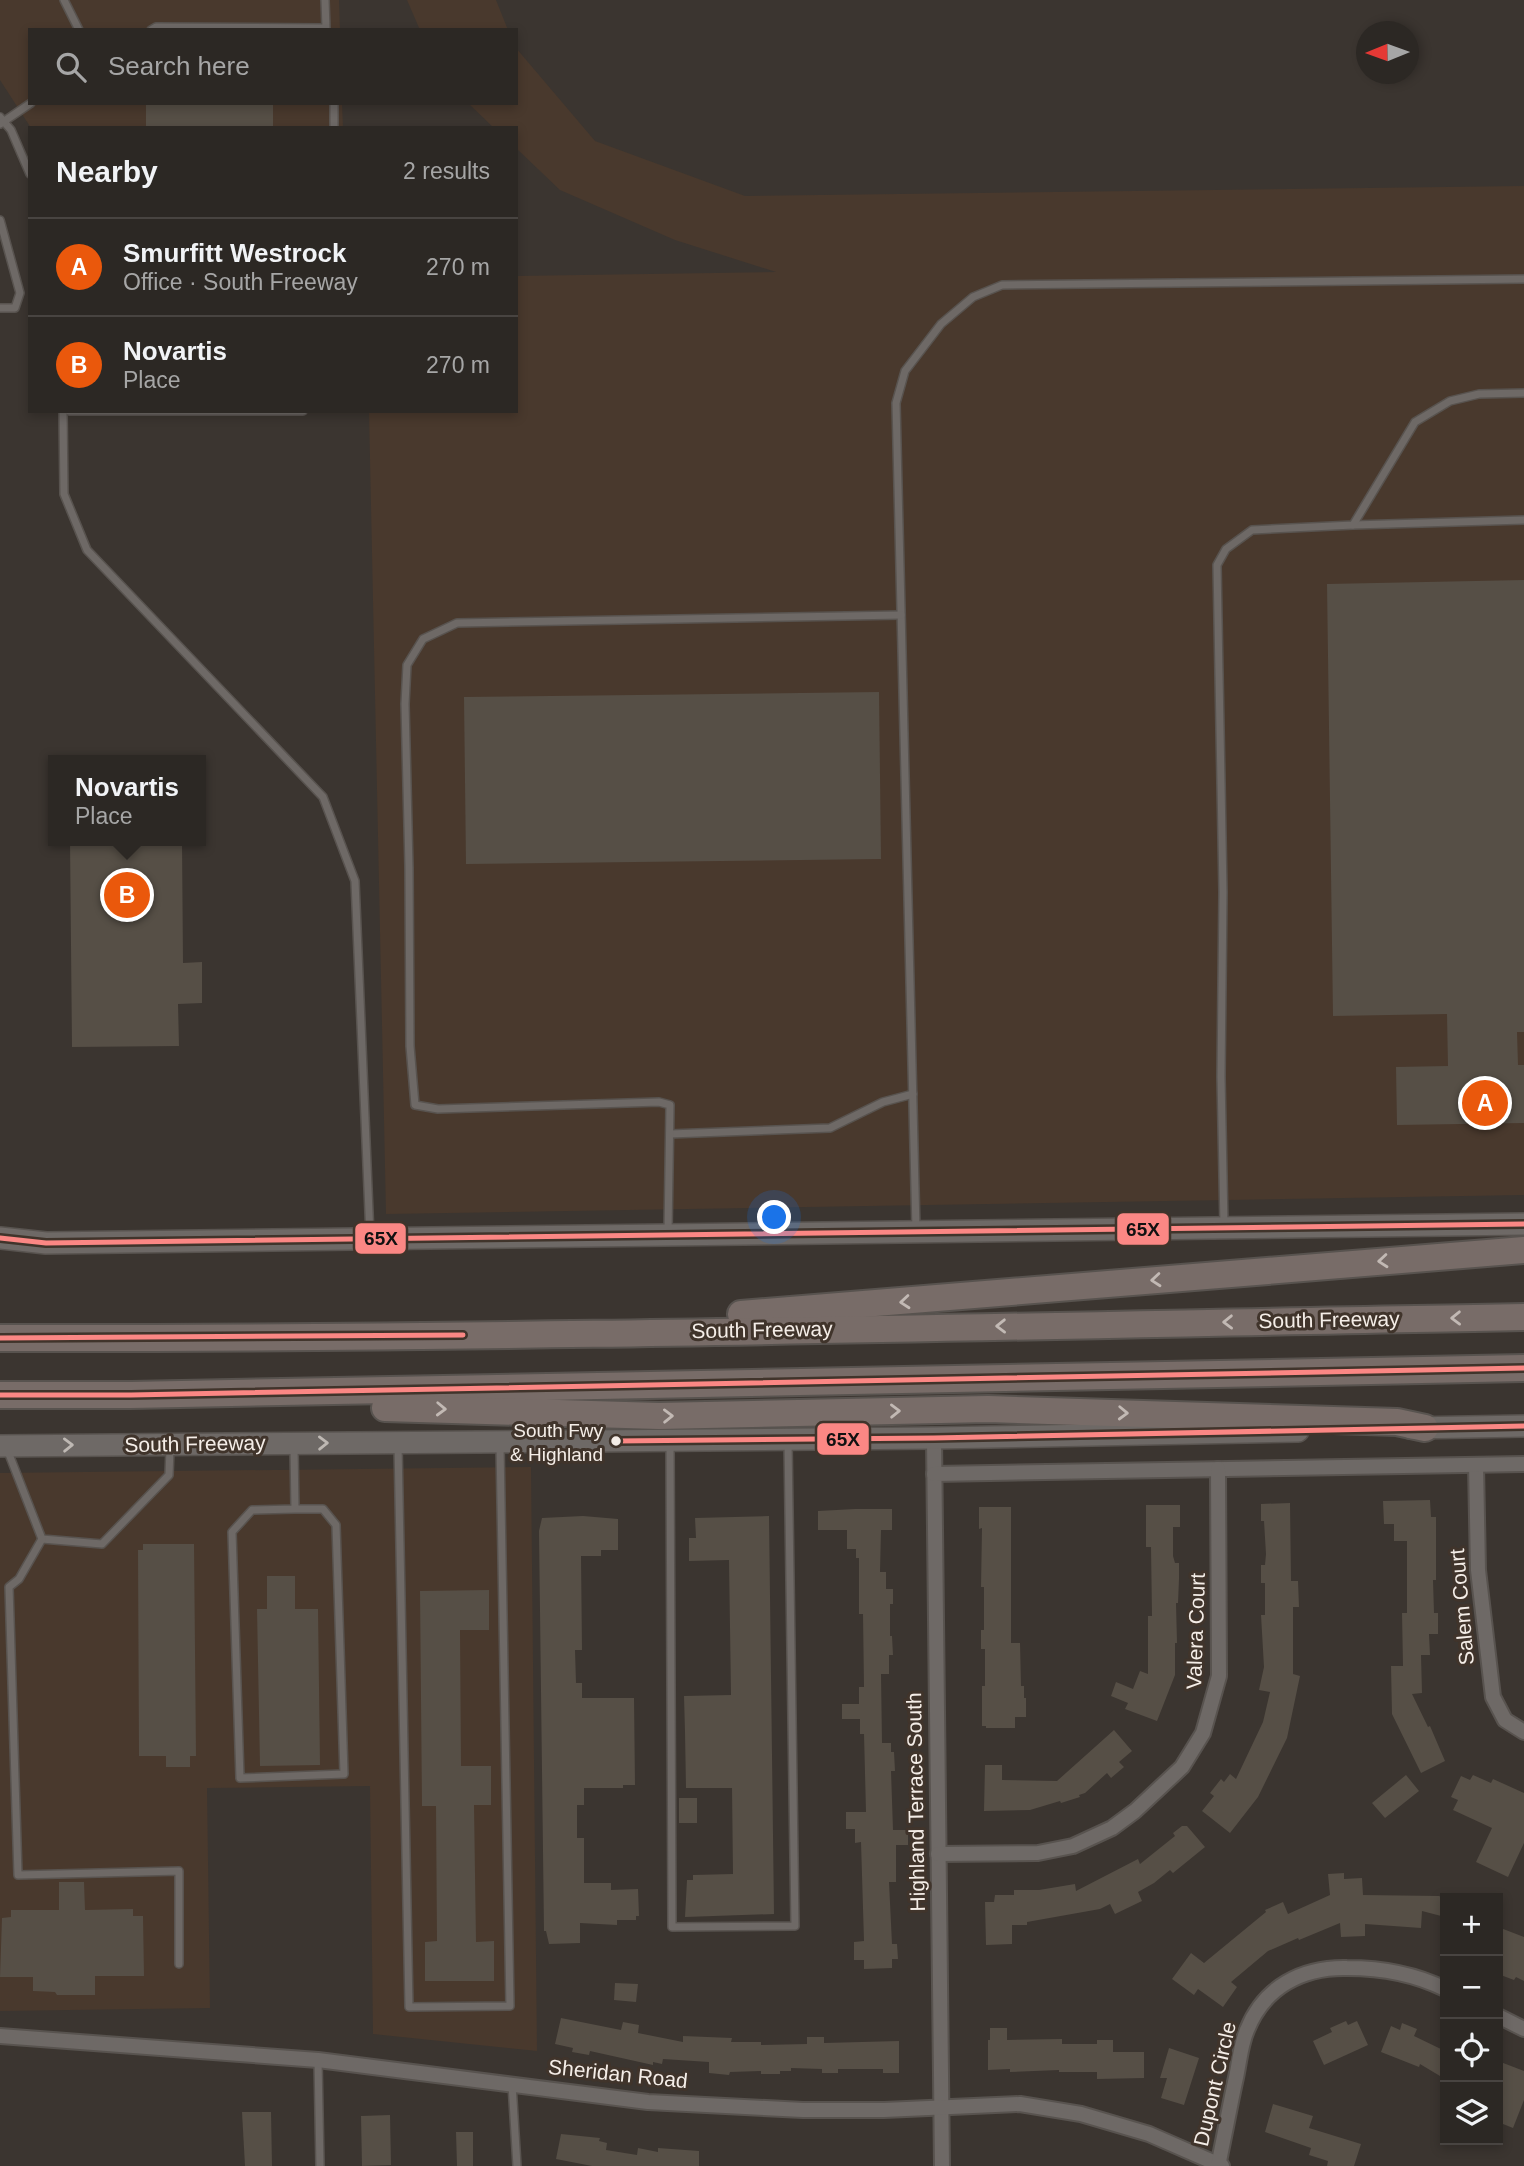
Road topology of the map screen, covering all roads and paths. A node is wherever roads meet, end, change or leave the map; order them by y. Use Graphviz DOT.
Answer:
graph roads {
  1 [pos="64,0"];
  2 [pos="326,0"];
  3 [pos="78,28"];
  4 [pos="154,28"];
  5 [pos="241,28"];
  6 [pos="326,28"];
  7 [pos="28,105"];
  8 [pos="334,105"];
  9 [pos="1,121"];
  10 [pos="334,126"];
  11 [pos="28,169"];
  12 [pos="0,220"];
  13 [pos="1524,279"];
  14 [pos="0,308"];
  15 [pos="1524,393"];
  16 [pos="63,413"];
  17 [pos="1524,520"];
  18 [pos="1353,525"];
  19 [pos="901,615"];
  20 [pos="913,1094"];
  21 [pos="670,1134"];
  22 [pos="1524,1224"];
  23 [pos="1224,1226"];
  24 [pos="916,1232"];
  25 [pos="668,1237"];
  26 [pos="0,1238"];
  27 [pos="370,1240"];
  28 [pos="1524,1250"];
  29 [pos="1524,1317"];
  30 [pos="467,1335"];
  31 [pos="0,1338"];
  32 [pos="1524,1368"];
  33 [pos="0,1395"];
  34 [pos="131,1395"];
  35 [pos="1524,1426"];
  36 [pos="1425,1428"];
  37 [pos="934,1438"];
  38 [pos="788,1439"];
  39 [pos="670,1440"];
  40 [pos="500,1441"];
  41 [pos="398,1442"];
  42 [pos="293,1443"];
  43 [pos="170,1444"];
  44 [pos="3,1446"];
  45 [pos="1524,1464"];
  46 [pos="1476,1465"];
  47 [pos="1218,1469"];
  48 [pos="934,1474"];
  49 [pos="295,1509"];
  50 [pos="42,1539"];
  51 [pos="1524,1732"];
  52 [pos="938,1854"];
  53 [pos="179,1964"];
  54 [pos="1440,1986"];
  55 [pos="1503,2018"];
  56 [pos="1524,2029"];
  57 [pos="0,2036"];
  58 [pos="318,2060"];
  59 [pos="512,2083"];
  60 [pos="941,2108"];
  61 [pos="1219,2165"];
  62 [pos="320,2166"];
  63 [pos="517,2166"];
  64 [pos="942,2166"];
  1 -- 3 [label="lane"];
  2 -- 6 [label="lane"];
  4 -- 5 [label="lane"];
  7 -- 9 [label="lane"];
  8 -- 10 [label="lane"];
  9 -- 11 [label="lane"];
  12 -- 14 [label="lane"];
  13 -- 19 [label="lane"];
  15 -- 18 [label="lane"];
  16 -- 27 [label="lane"];
  17 -- 18 [label="lane"];
  18 -- 23 [label="lane"];
  19 -- 20 [label="lane"];
  19 -- 21 [label="lane"];
  20 -- 21 [label="lane"];
  20 -- 24 [label="lane"];
  21 -- 25 [label="lane"];
  22 -- 23 [label="main road"];
  23 -- 24 [label="main road"];
  24 -- 25 [label="main road"];
  25 -- 27 [label="main road"];
  26 -- 27 [label="main road"];
  28 -- 30 [label="highway, one-way"];
  29 -- 30 [label="highway, South Freeway, one-way"];
  30 -- 31 [label="highway, South Freeway"];
  32 -- 34 [label="highway"];
  33 -- 34 [label="highway"];
  34 -- 36 [label="highway, one-way"];
  35 -- 36 [label="main road, South Freeway"];
  36 -- 37 [label="main road, South Freeway"];
  37 -- 38 [label="main road, South Freeway"];
  37 -- 48 [label="street, Highland Terrace South"];
  38 -- 39 [label="main road, South Freeway"];
  38 -- 39 [label="lane"];
  39 -- 40 [label="main road, South Freeway"];
  40 -- 41 [label="main road, South Freeway"];
  40 -- 41 [label="lane"];
  42 -- 41 [label="main road, South Freeway, one-way"];
  42 -- 43 [label="main road, South Freeway"];
  42 -- 49 [label="lane"];
  44 -- 43 [label="main road, South Freeway, one-way"];
  43 -- 50 [label="lane"];
  44 -- 50 [label="lane"];
  45 -- 46 [label="street"];
  46 -- 47 [label="street"];
  46 -- 51 [label="street, Salem Court"];
  47 -- 48 [label="street"];
  47 -- 52 [label="street, Valera Court"];
  48 -- 52 [label="street, Highland Terrace South"];
  49 -- 49 [label="lane"];
  50 -- 53 [label="lane"];
  52 -- 60 [label="street, Highland Terrace South"];
  54 -- 61 [label="street, Dupont Circle"];
  55 -- 56 [label="street"];
  57 -- 58 [label="street, Sheridan Road"];
  58 -- 59 [label="street, Sheridan Road"];
  58 -- 62 [label="lane"];
  59 -- 60 [label="street, Sheridan Road"];
  59 -- 63 [label="lane"];
  60 -- 61 [label="street, Sheridan Road"];
  60 -- 64 [label="street, Highland Terrace South"];
}
